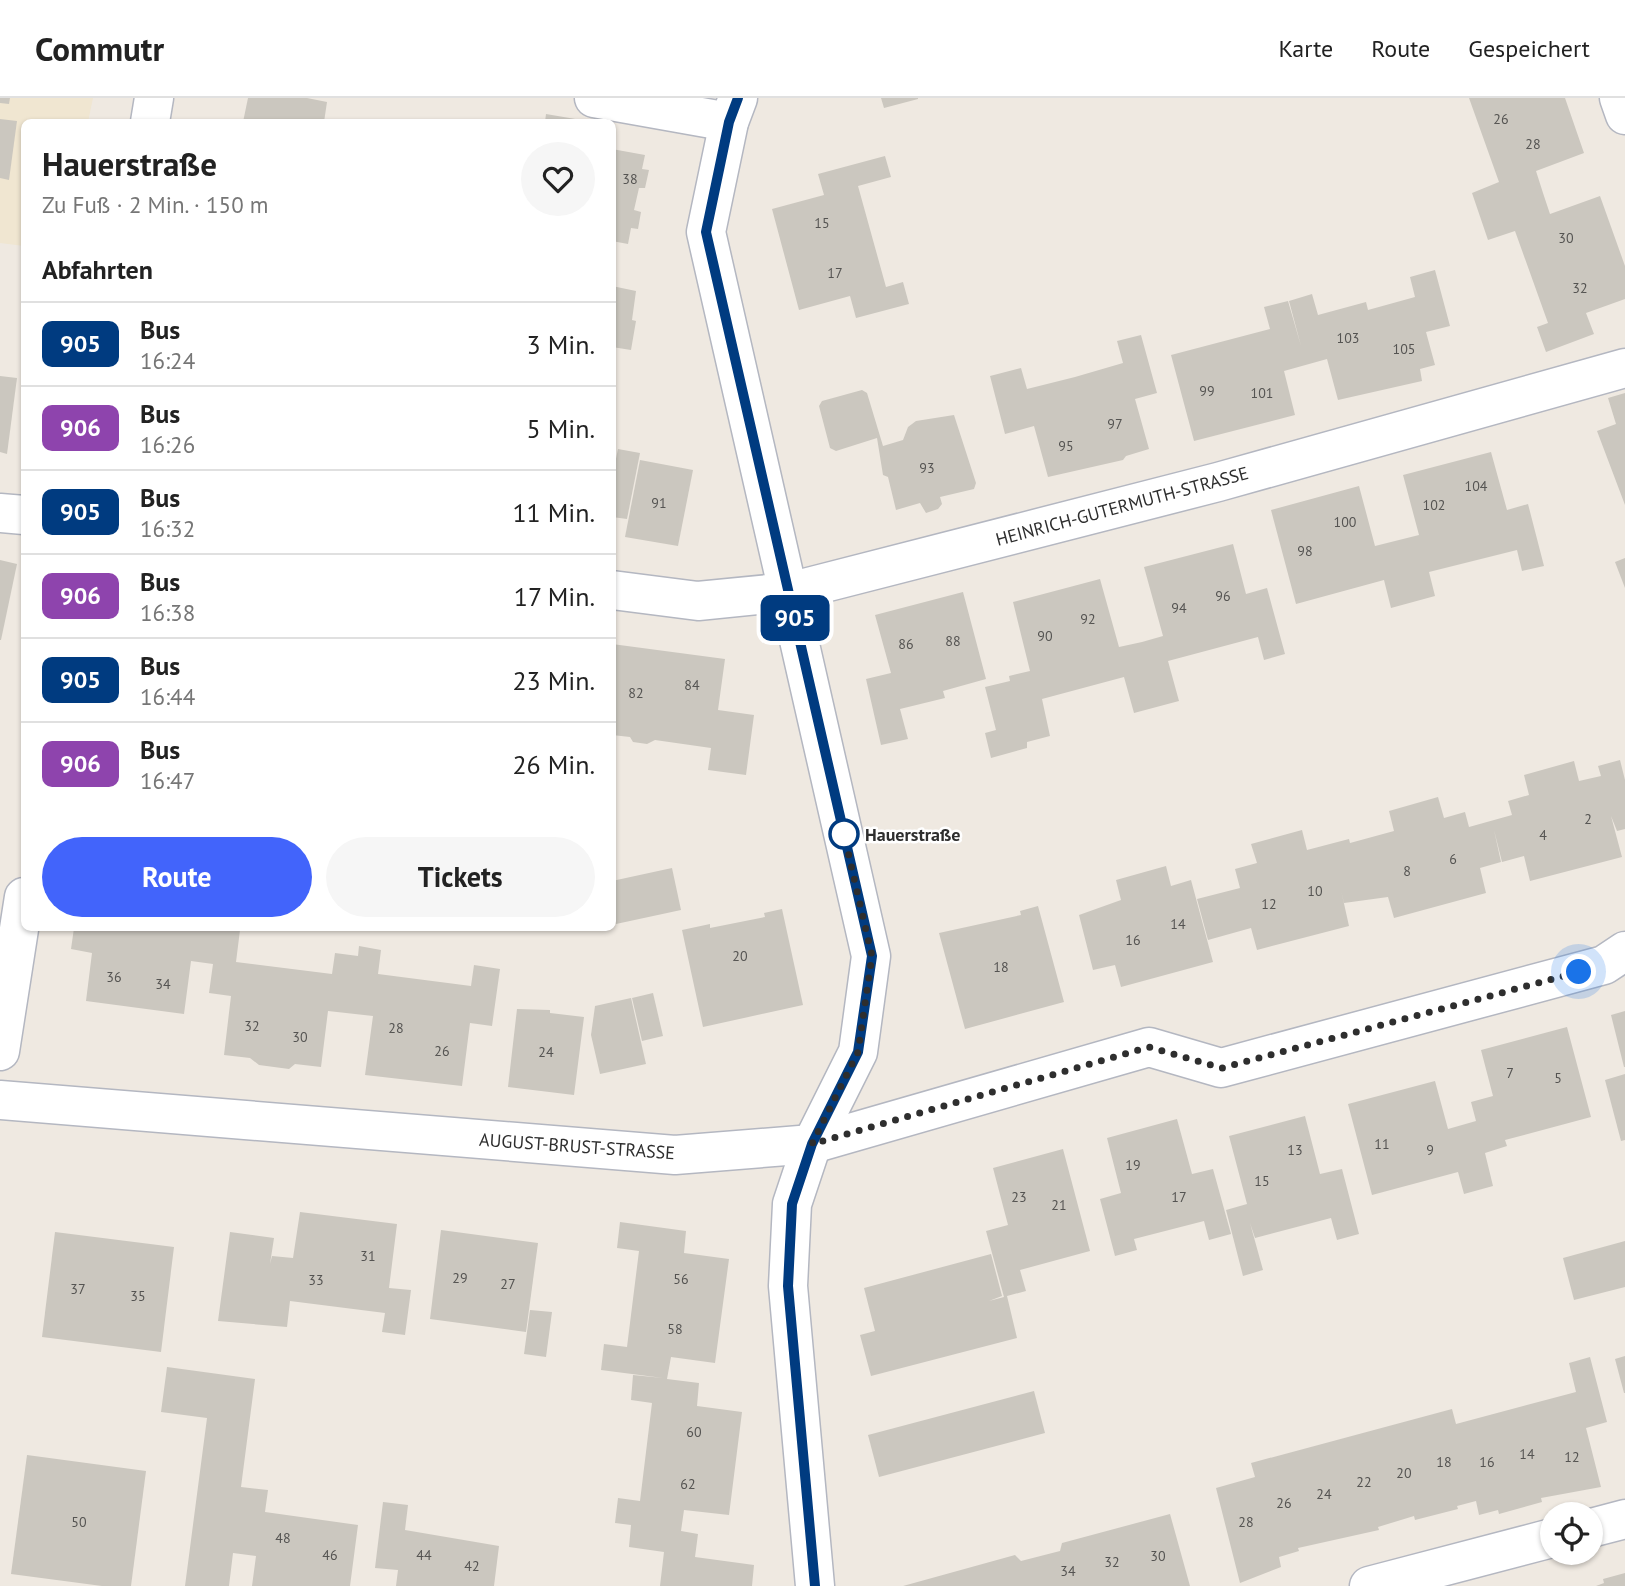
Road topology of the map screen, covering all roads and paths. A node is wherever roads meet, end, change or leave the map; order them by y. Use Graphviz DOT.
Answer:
graph roads {
  1 [pos="154,98"];
  2 [pos="594,98"];
  3 [pos="1619,98"];
  4 [pos="733,110"];
  5 [pos="1625,115"];
  6 [pos="150,119"];
  7 [pos="1625,368"];
  8 [pos="0,513"];
  9 [pos="21,515"];
  10 [pos="616,591"];
  11 [pos="789,592"];
  12 [pos="21,916"];
  13 [pos="1625,951"];
  14 [pos="0,1051"];
  15 [pos="0,1100"];
  16 [pos="812,1144"];
  17 [pos="1625,1519"];
  18 [pos="1603,1525"];
  19 [pos="1540,1541"];
  20 [pos="816,1586"];
  21 [pos="1369,1586"];
  1 -- 6 [label="street"];
  2 -- 4 [label="street"];
  3 -- 5 [label="street"];
  4 -- 11 [label="street"];
  7 -- 11 [label="street, HEINRICH-GUTERMUTH-STRASSE"];
  8 -- 9 [label="street"];
  10 -- 11 [label="street, HEINRICH-GUTERMUTH-STRASSE"];
  11 -- 16 [label="street"];
  12 -- 14 [label="street"];
  13 -- 16 [label="street, AUGUST-BRUST-STRASSE"];
  15 -- 16 [label="street, AUGUST-BRUST-STRASSE"];
  16 -- 20 [label="street"];
  17 -- 18 [label="street"];
  19 -- 21 [label="street"];
}
